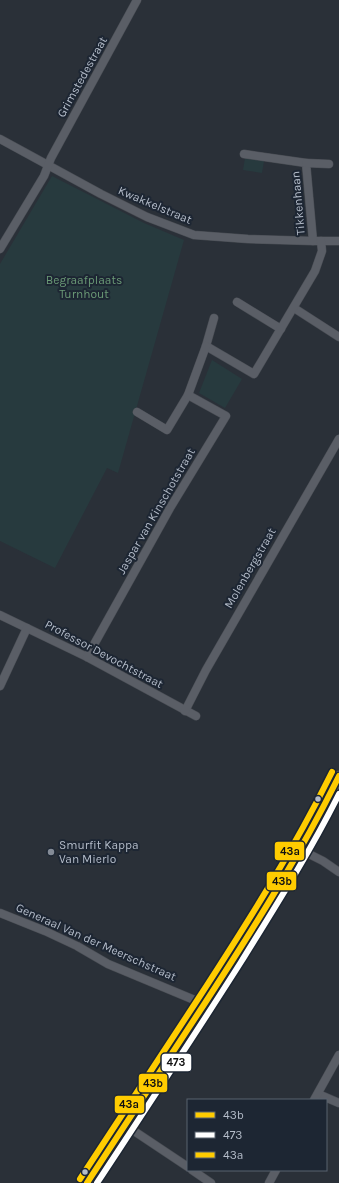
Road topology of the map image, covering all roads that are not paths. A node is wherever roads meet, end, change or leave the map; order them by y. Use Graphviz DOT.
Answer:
graph roads {
  1 [pos="137,0"];
  2 [pos="0,139"];
  3 [pos="244,154"];
  4 [pos="306,163"];
  5 [pos="329,164"];
  6 [pos="49,165"];
  7 [pos="339,240"];
  8 [pos="317,241"];
  9 [pos="0,249"];
  10 [pos="237,302"];
  11 [pos="294,308"];
  12 [pos="214,318"];
  13 [pos="282,327"];
  14 [pos="339,337"];
  15 [pos="206,346"];
  16 [pos="188,395"];
  17 [pos="137,412"];
  18 [pos="339,439"];
  19 [pos="0,615"];
  20 [pos="27,628"];
  21 [pos="87,657"];
  22 [pos="0,686"];
  23 [pos="185,711"];
  24 [pos="196,716"];
  25 [pos="339,776"];
  26 [pos="301,850"];
  27 [pos="339,872"];
  28 [pos="0,912"];
  29 [pos="204,1004"];
  30 [pos="339,1055"];
  31 [pos="316,1097"];
  32 [pos="327,1100"];
  33 [pos="339,1103"];
  34 [pos="125,1125"];
  35 [pos="187,1166"];
  36 [pos="193,1171"];
  37 [pos="275,1171"];
  38 [pos="87,1183"];
  39 [pos="211,1183"];
  40 [pos="269,1183"];
  1 -- 6 [label="street, Grimstedestraat"];
  2 -- 6 [label="street, Kwakkelstraat"];
  3 -- 4 [label="street, Tikkenhaan"];
  4 -- 5 [label="street, Tikkenhaan"];
  4 -- 8 [label="street, Tikkenhaan"];
  6 -- 8 [label="street, Kwakkelstraat"];
  6 -- 9 [label="street, Grimstedestraat"];
  7 -- 8 [label="street, Kwakkelstraat"];
  8 -- 11 [label="street, Tikkenhaan"];
  10 -- 13 [label="street"];
  11 -- 13 [label="street, Tikkenhaan"];
  11 -- 14 [label="street"];
  12 -- 15 [label="street"];
  13 -- 15 [label="street"];
  15 -- 16 [label="street"];
  16 -- 17 [label="street"];
  16 -- 21 [label="street, Jaspar van Kinschotstraat"];
  18 -- 23 [label="street, Molenbergstraat"];
  19 -- 20 [label="street, Professor Devochtstraat"];
  20 -- 21 [label="street, Professor Devochtstraat"];
  20 -- 22 [label="street"];
  21 -- 23 [label="street, Professor Devochtstraat"];
  23 -- 24 [label="street, Professor Devochtstraat"];
  25 -- 26 [label="street"];
  26 -- 27 [label="street"];
  26 -- 29 [label="street"];
  28 -- 29 [label="street, Generaal Van der Meerschstraat"];
  29 -- 34 [label="street"];
  30 -- 31 [label="street"];
  32 -- 33 [label="street"];
  34 -- 35 [label="street"];
  34 -- 38 [label="street"];
  36 -- 39 [label="street"];
  37 -- 40 [label="street"];
}
